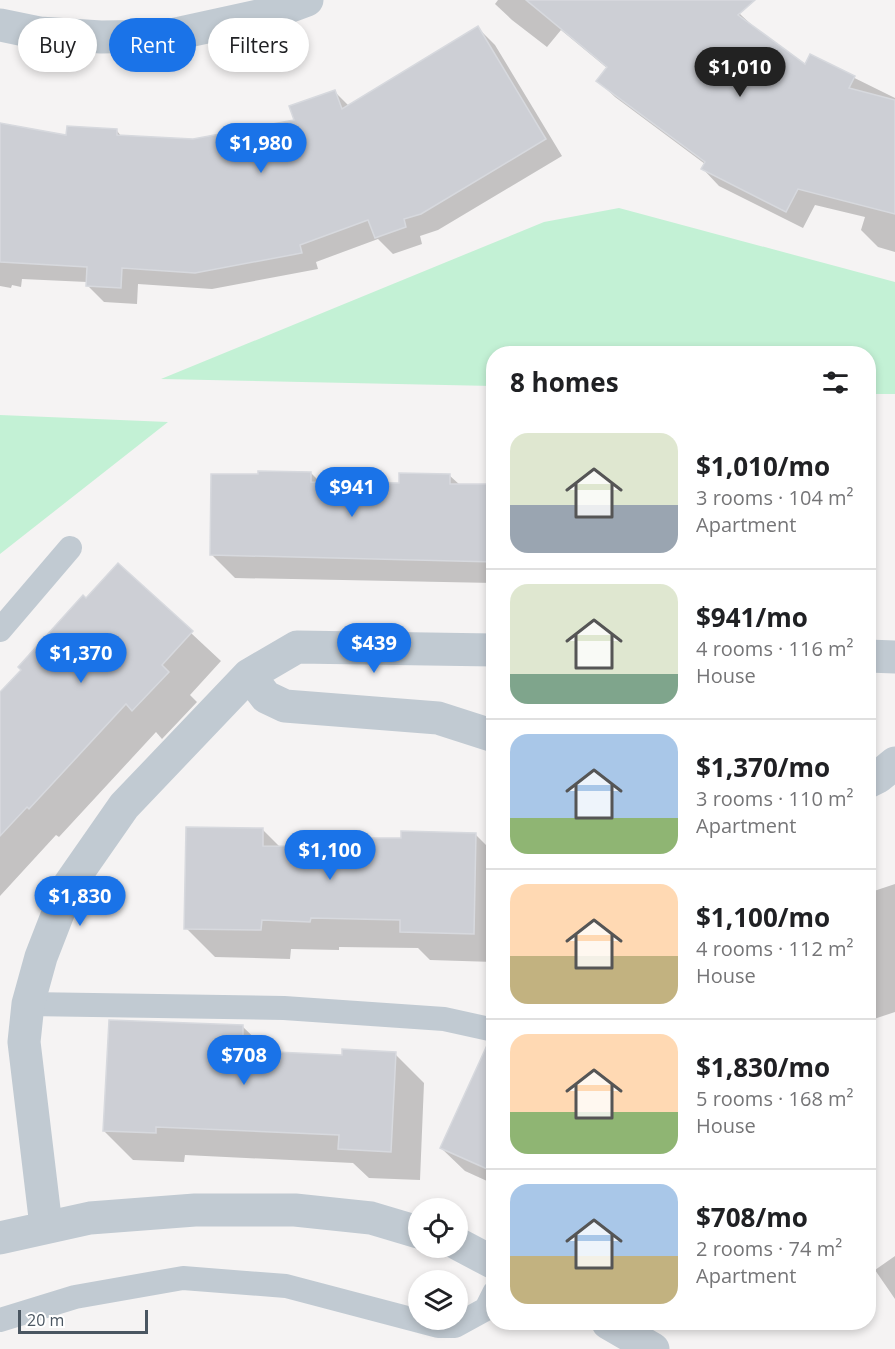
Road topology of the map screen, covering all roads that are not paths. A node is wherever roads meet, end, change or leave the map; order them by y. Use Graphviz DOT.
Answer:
graph roads {
  1 [pos="307,0"];
  2 [pos="0,25"];
  3 [pos="70,548"];
  4 [pos="0,630"];
  5 [pos="486,650"];
  6 [pos="876,656"];
  7 [pos="895,657"];
  8 [pos="249,675"];
  9 [pos="486,733"];
  10 [pos="895,763"];
  11 [pos="876,778"];
  12 [pos="14,1003"];
  13 [pos="486,1028"];
  14 [pos="46,1226"];
  15 [pos="408,1229"];
  16 [pos="0,1238"];
  17 [pos="468,1249"];
  18 [pos="486,1259"];
  19 [pos="486,1309"];
  20 [pos="0,1320"];
  21 [pos="620,1330"];
  22 [pos="653,1349"];
  1 -- 2 [label="street"];
  3 -- 4 [label="lane"];
  5 -- 8 [label="street"];
  6 -- 7 [label="street"];
  8 -- 9 [label="street"];
  8 -- 12 [label="street"];
  10 -- 11 [label="street"];
  12 -- 13 [label="lane"];
  12 -- 14 [label="street"];
  14 -- 15 [label="street"];
  14 -- 16 [label="street"];
  17 -- 18 [label="street"];
  19 -- 20 [label="lane"];
  21 -- 22 [label="street"];
}
